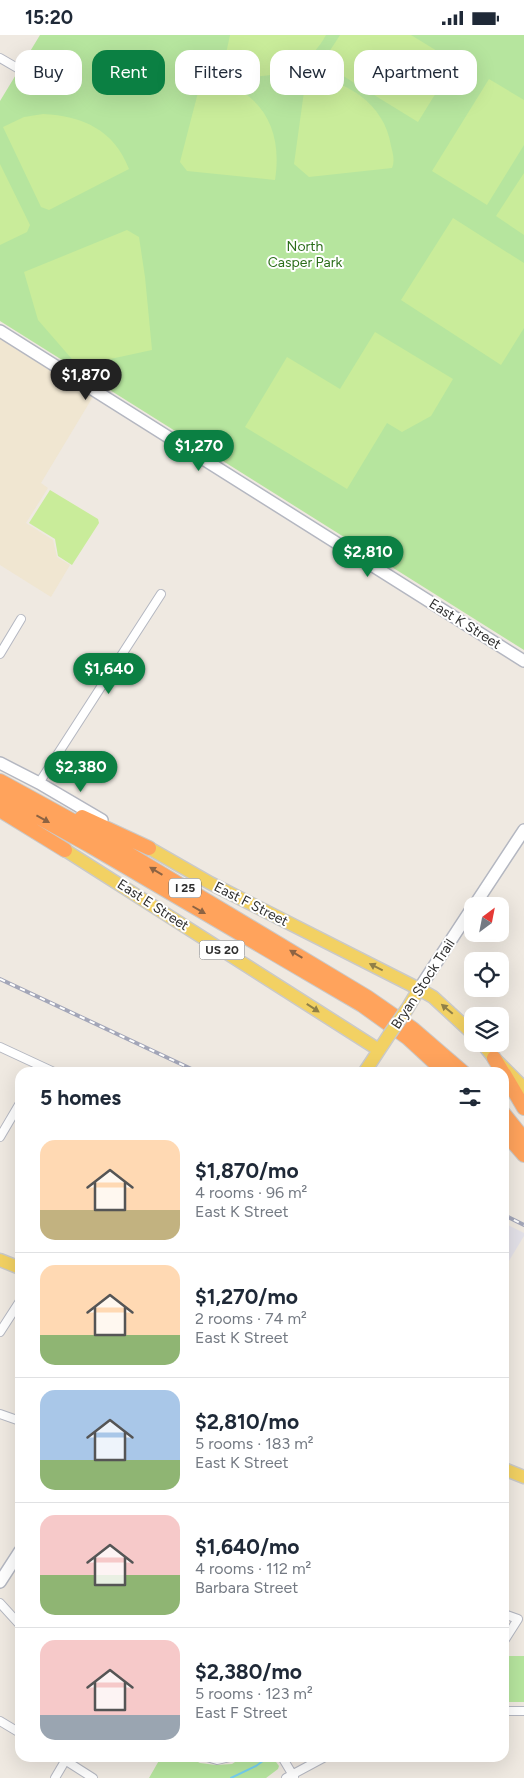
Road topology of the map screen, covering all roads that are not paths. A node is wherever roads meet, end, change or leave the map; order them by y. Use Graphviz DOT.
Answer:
graph roads {
  1 [pos="0,58"];
  2 [pos="15,67"];
  3 [pos="1,333"];
  4 [pos="161,594"];
  5 [pos="21,619"];
  6 [pos="0,654"];
  7 [pos="524,661"];
  8 [pos="0,763"];
  9 [pos="0,780"];
  10 [pos="39,783"];
  11 [pos="0,796"];
  12 [pos="0,810"];
  13 [pos="0,815"];
  14 [pos="524,830"];
  15 [pos="149,848"];
  16 [pos="65,851"];
  17 [pos="480,897"];
  18 [pos="464,921"];
  19 [pos="419,989"];
  20 [pos="464,1026"];
  21 [pos="0,1047"];
  22 [pos="379,1050"];
  23 [pos="489,1052"];
  24 [pos="494,1058"];
  25 [pos="36,1067"];
  26 [pos="368,1067"];
  27 [pos="440,1067"];
  28 [pos="457,1067"];
  29 [pos="499,1067"];
  30 [pos="503,1067"];
  31 [pos="509,1073"];
  32 [pos="509,1083"];
  33 [pos="524,1088"];
  34 [pos="524,1108"];
  35 [pos="15,1112"];
  36 [pos="509,1120"];
  37 [pos="0,1137"];
  38 [pos="509,1138"];
  39 [pos="524,1139"];
  40 [pos="524,1155"];
  41 [pos="0,1260"];
  42 [pos="15,1266"];
  43 [pos="15,1308"];
  44 [pos="0,1331"];
  45 [pos="0,1414"];
  46 [pos="15,1419"];
  47 [pos="509,1471"];
  48 [pos="524,1477"];
  49 [pos="15,1559"];
  50 [pos="0,1582"];
  51 [pos="0,1603"];
  52 [pos="509,1616"];
  53 [pos="15,1620"];
  54 [pos="509,1633"];
  55 [pos="509,1711"];
  56 [pos="524,1711"];
  57 [pos="0,1721"];
  58 [pos="15,1730"];
  59 [pos="62,1762"];
  60 [pos="68,1762"];
  61 [pos="284,1762"];
  62 [pos="316,1762"];
  63 [pos="291,1777"];
  64 [pos="55,1778"];
  65 [pos="93,1778"];
  1 -- 2 [label="street"];
  3 -- 7 [label="street, East K Street"];
  4 -- 10 [label="street"];
  5 -- 6 [label="street"];
  8 -- 10 [label="street, East F Street"];
  9 -- 15 [label="highway"];
  28 -- 9 [label="highway, I 25, one-way"];
  10 -- 15 [label="street, East F Street"];
  11 -- 27 [label="highway, I 25, one-way"];
  12 -- 16 [label="highway, US 20"];
  13 -- 16 [label="street, East E Street"];
  14 -- 17 [label="street, Bryan Stock Trail"];
  19 -- 15 [label="main road, East F Street, one-way"];
  16 -- 22 [label="main road, East E Street / US 20, one-way"];
  18 -- 19 [label="street, Bryan Stock Trail"];
  20 -- 19 [label="main road, East F Street, one-way"];
  19 -- 22 [label="main road, Bryan Stock Trail, bridge"];
  21 -- 25 [label="street"];
  22 -- 26 [label="main road, Bryan Stock Trail"];
  23 -- 24 [label="main road"];
  24 -- 29 [label="highway"];
  24 -- 30 [label="main road"];
  31 -- 33 [label="main road"];
  32 -- 34 [label="highway"];
  35 -- 37 [label="street"];
  36 -- 39 [label="highway"];
  38 -- 40 [label="highway"];
  41 -- 42 [label="main road"];
  43 -- 44 [label="street"];
  45 -- 46 [label="street"];
  47 -- 48 [label="main road"];
  49 -- 50 [label="street"];
  51 -- 53 [label="street"];
  52 -- 54 [label="street"];
  55 -- 56 [label="street"];
  57 -- 58 [label="street"];
  59 -- 64 [label="street"];
  60 -- 65 [label="street"];
  61 -- 63 [label="street"];
  62 -- 63 [label="street"];
}
